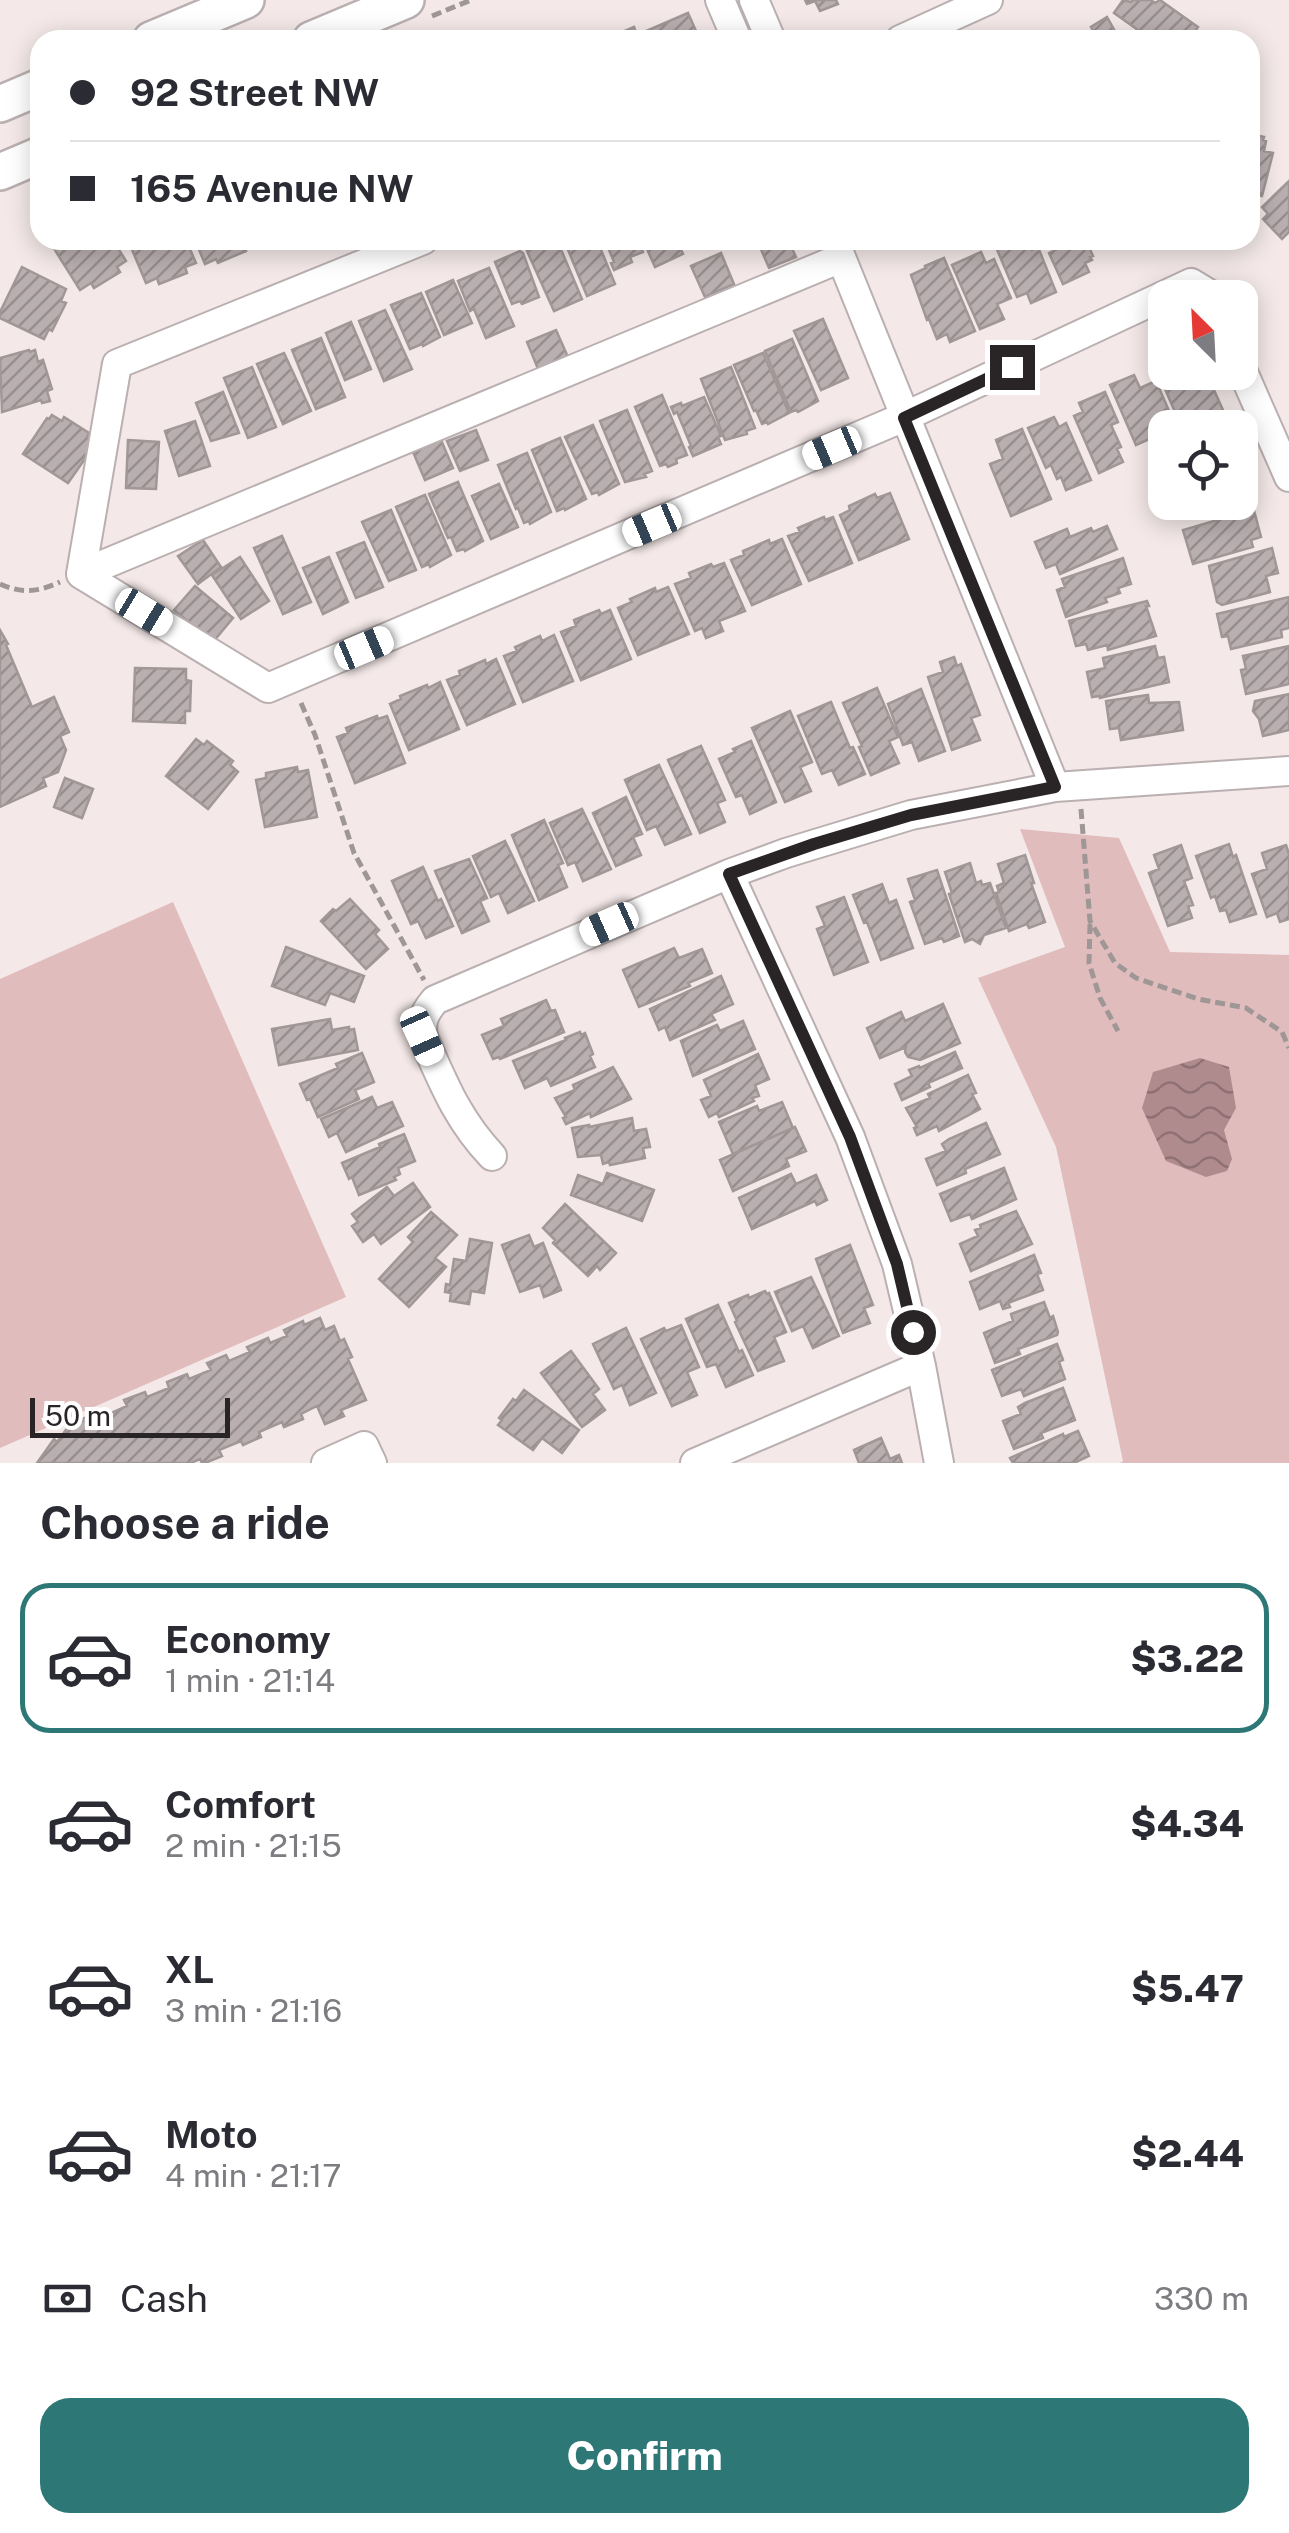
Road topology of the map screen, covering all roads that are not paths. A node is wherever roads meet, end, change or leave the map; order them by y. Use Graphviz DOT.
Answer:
graph roads {
  1 [pos="246,0"];
  2 [pos="406,0"];
  3 [pos="720,0"];
  4 [pos="754,0"];
  5 [pos="988,0"];
  6 [pos="175,30"];
  7 [pos="335,30"];
  8 [pos="733,30"];
  9 [pos="767,30"];
  10 [pos="922,30"];
  11 [pos="30,91"];
  12 [pos="0,104"];
  13 [pos="30,159"];
  14 [pos="0,172"];
  15 [pos="398,250"];
  16 [pos="835,250"];
  17 [pos="837,250"];
  18 [pos="1148,304"];
  19 [pos="1251,390"];
  20 [pos="904,418"];
  21 [pos="1289,477"];
  22 [pos="81,574"];
  23 [pos="1289,771"];
  24 [pos="1067,786"];
  25 [pos="729,874"];
  26 [pos="492,1156"];
  27 [pos="921,1366"];
  28 [pos="326,1463"];
  29 [pos="372,1463"];
  30 [pos="695,1463"];
  31 [pos="940,1463"];
  1 -- 6 [label="main road"];
  2 -- 7 [label="main road"];
  3 -- 8 [label="street"];
  4 -- 9 [label="street"];
  5 -- 10 [label="street"];
  11 -- 12 [label="main road"];
  13 -- 14 [label="main road"];
  15 -- 22 [label="street"];
  16 -- 22 [label="street"];
  17 -- 20 [label="street"];
  18 -- 20 [label="street"];
  19 -- 21 [label="street"];
  20 -- 22 [label="street"];
  20 -- 24 [label="street"];
  23 -- 24 [label="street"];
  24 -- 25 [label="street"];
  25 -- 26 [label="street"];
  25 -- 27 [label="street"];
  27 -- 30 [label="street"];
  27 -- 31 [label="street"];
  28 -- 29 [label="street"];
}
